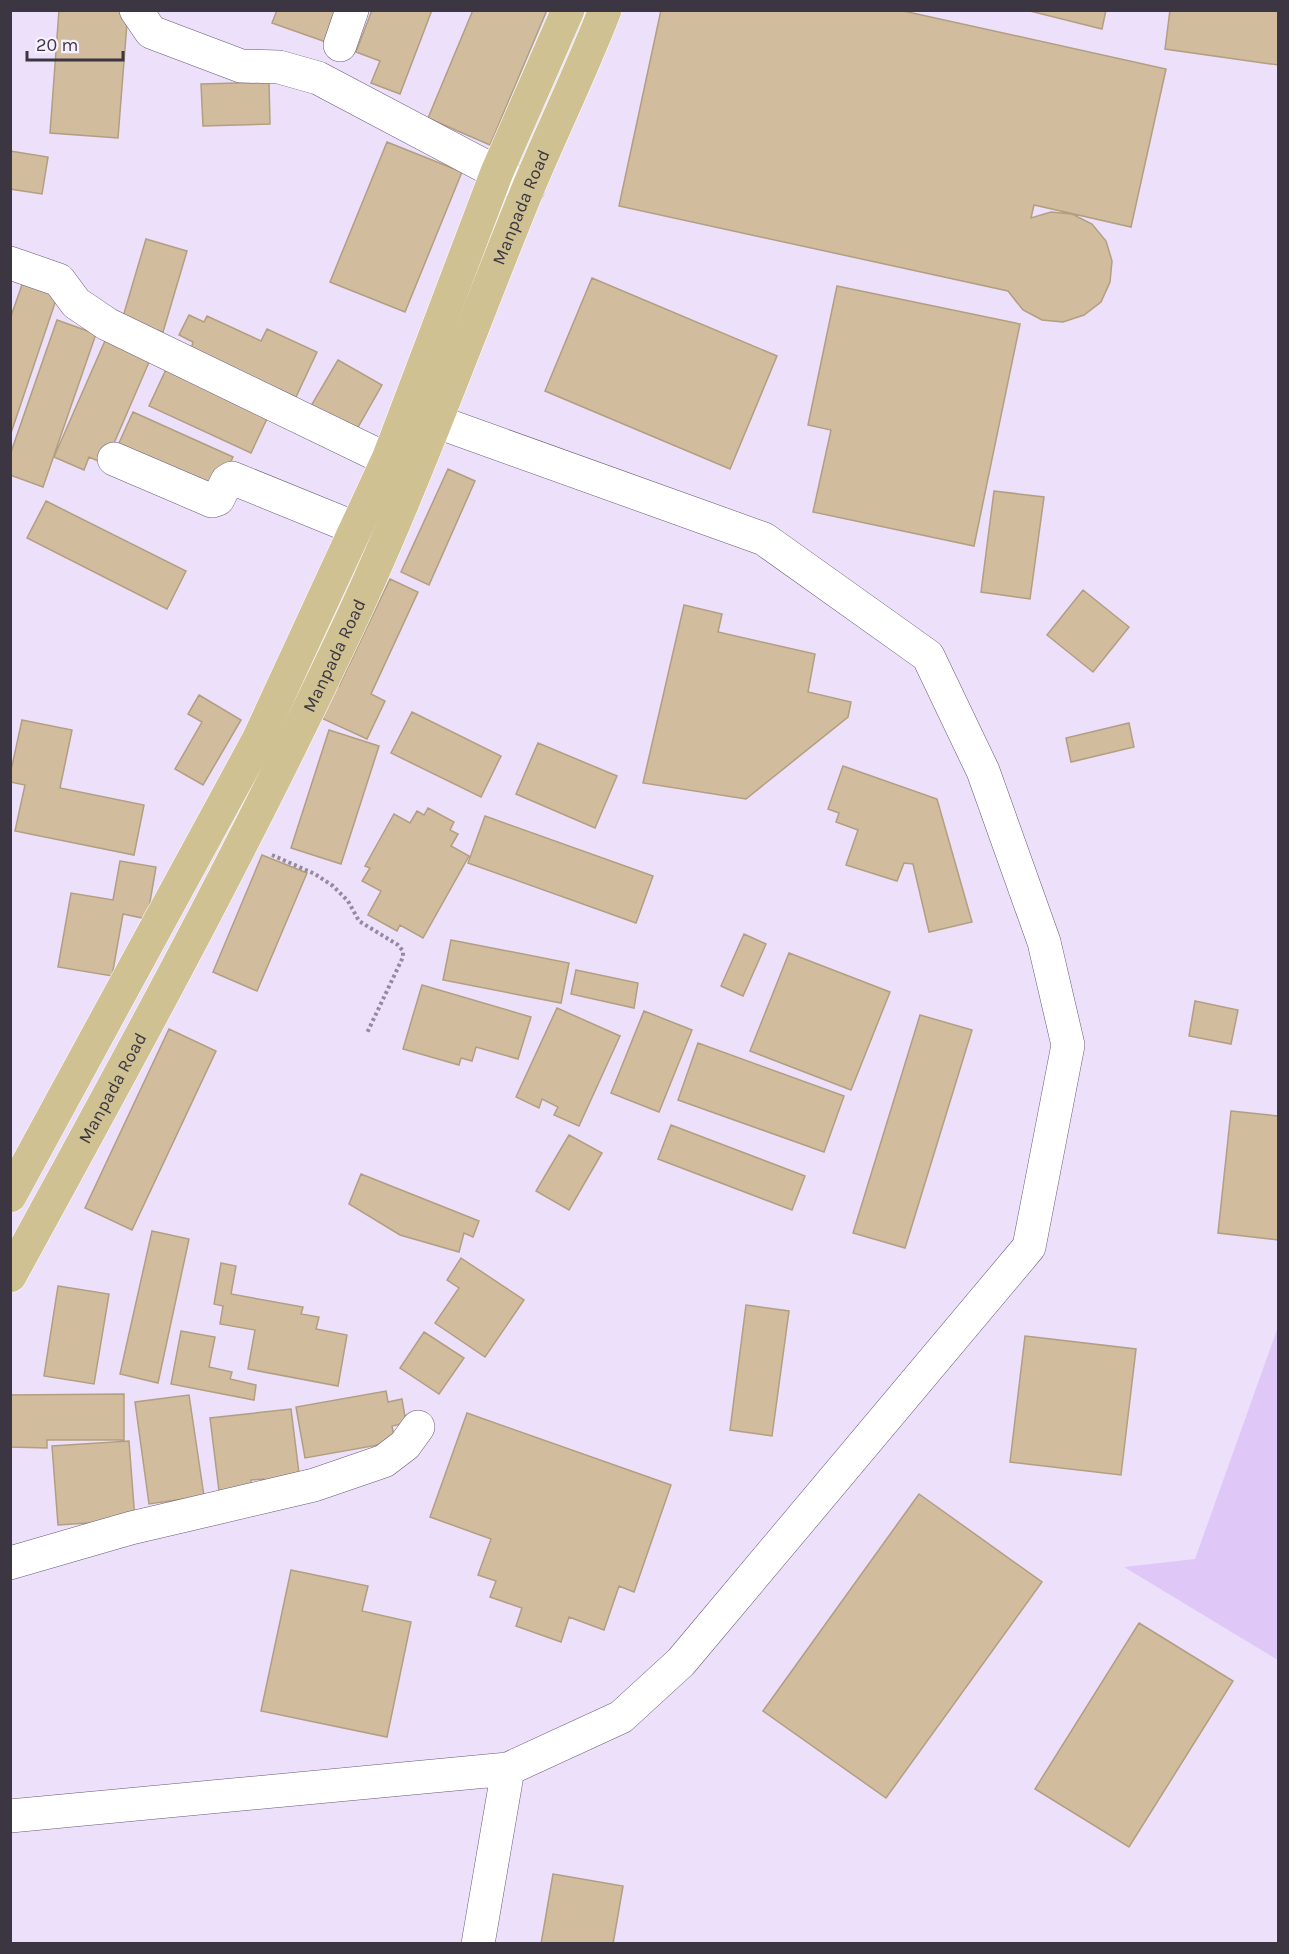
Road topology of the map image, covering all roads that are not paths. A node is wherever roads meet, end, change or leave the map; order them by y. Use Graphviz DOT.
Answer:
graph roads {
  1 [pos="136,10"];
  2 [pos="352,10"];
  3 [pos="568,10"];
  4 [pos="605,10"];
  5 [pos="340,45"];
  6 [pos="497,172"];
  7 [pos="528,189"];
  8 [pos="10,263"];
  9 [pos="406,410"];
  10 [pos="438,422"];
  11 [pos="114,459"];
  12 [pos="388,459"];
  13 [pos="417,474"];
  14 [pos="356,528"];
  15 [pos="388,541"];
  16 [pos="272,748"];
  17 [pos="211,828"];
  18 [pos="241,841"];
  19 [pos="127,982"];
  20 [pos="159,1003"];
  21 [pos="10,1196"];
  22 [pos="10,1276"];
  23 [pos="418,1427"];
  24 [pos="10,1563"];
  25 [pos="508,1768"];
  26 [pos="10,1816"];
  27 [pos="478,1944"];
  1 -- 6 [label="street"];
  2 -- 5 [label="street"];
  3 -- 6 [label="main road, Manpada Road"];
  4 -- 7 [label="main road, Manpada Road"];
  6 -- 7 [label="street"];
  6 -- 9 [label="main road, Manpada Road"];
  7 -- 10 [label="main road, Manpada Road"];
  8 -- 12 [label="street"];
  9 -- 10 [label="street"];
  9 -- 12 [label="main road, Manpada Road"];
  10 -- 13 [label="main road, Manpada Road"];
  10 -- 25 [label="street"];
  11 -- 14 [label="street"];
  12 -- 13 [label="street"];
  12 -- 14 [label="main road, Manpada Road"];
  13 -- 15 [label="main road, Manpada Road"];
  14 -- 15 [label="street"];
  14 -- 16 [label="main road, Manpada Road"];
  15 -- 16 [label="main road, Manpada Road"];
  16 -- 17 [label="main road, Manpada Road"];
  16 -- 18 [label="main road, Manpada Road"];
  17 -- 18 [label="main road"];
  17 -- 19 [label="main road, Manpada Road"];
  18 -- 20 [label="main road, Manpada Road"];
  19 -- 20 [label="main road"];
  19 -- 21 [label="main road, Manpada Road"];
  20 -- 22 [label="main road, Manpada Road"];
  23 -- 24 [label="street"];
  25 -- 26 [label="street"];
  25 -- 27 [label="street"];
}
